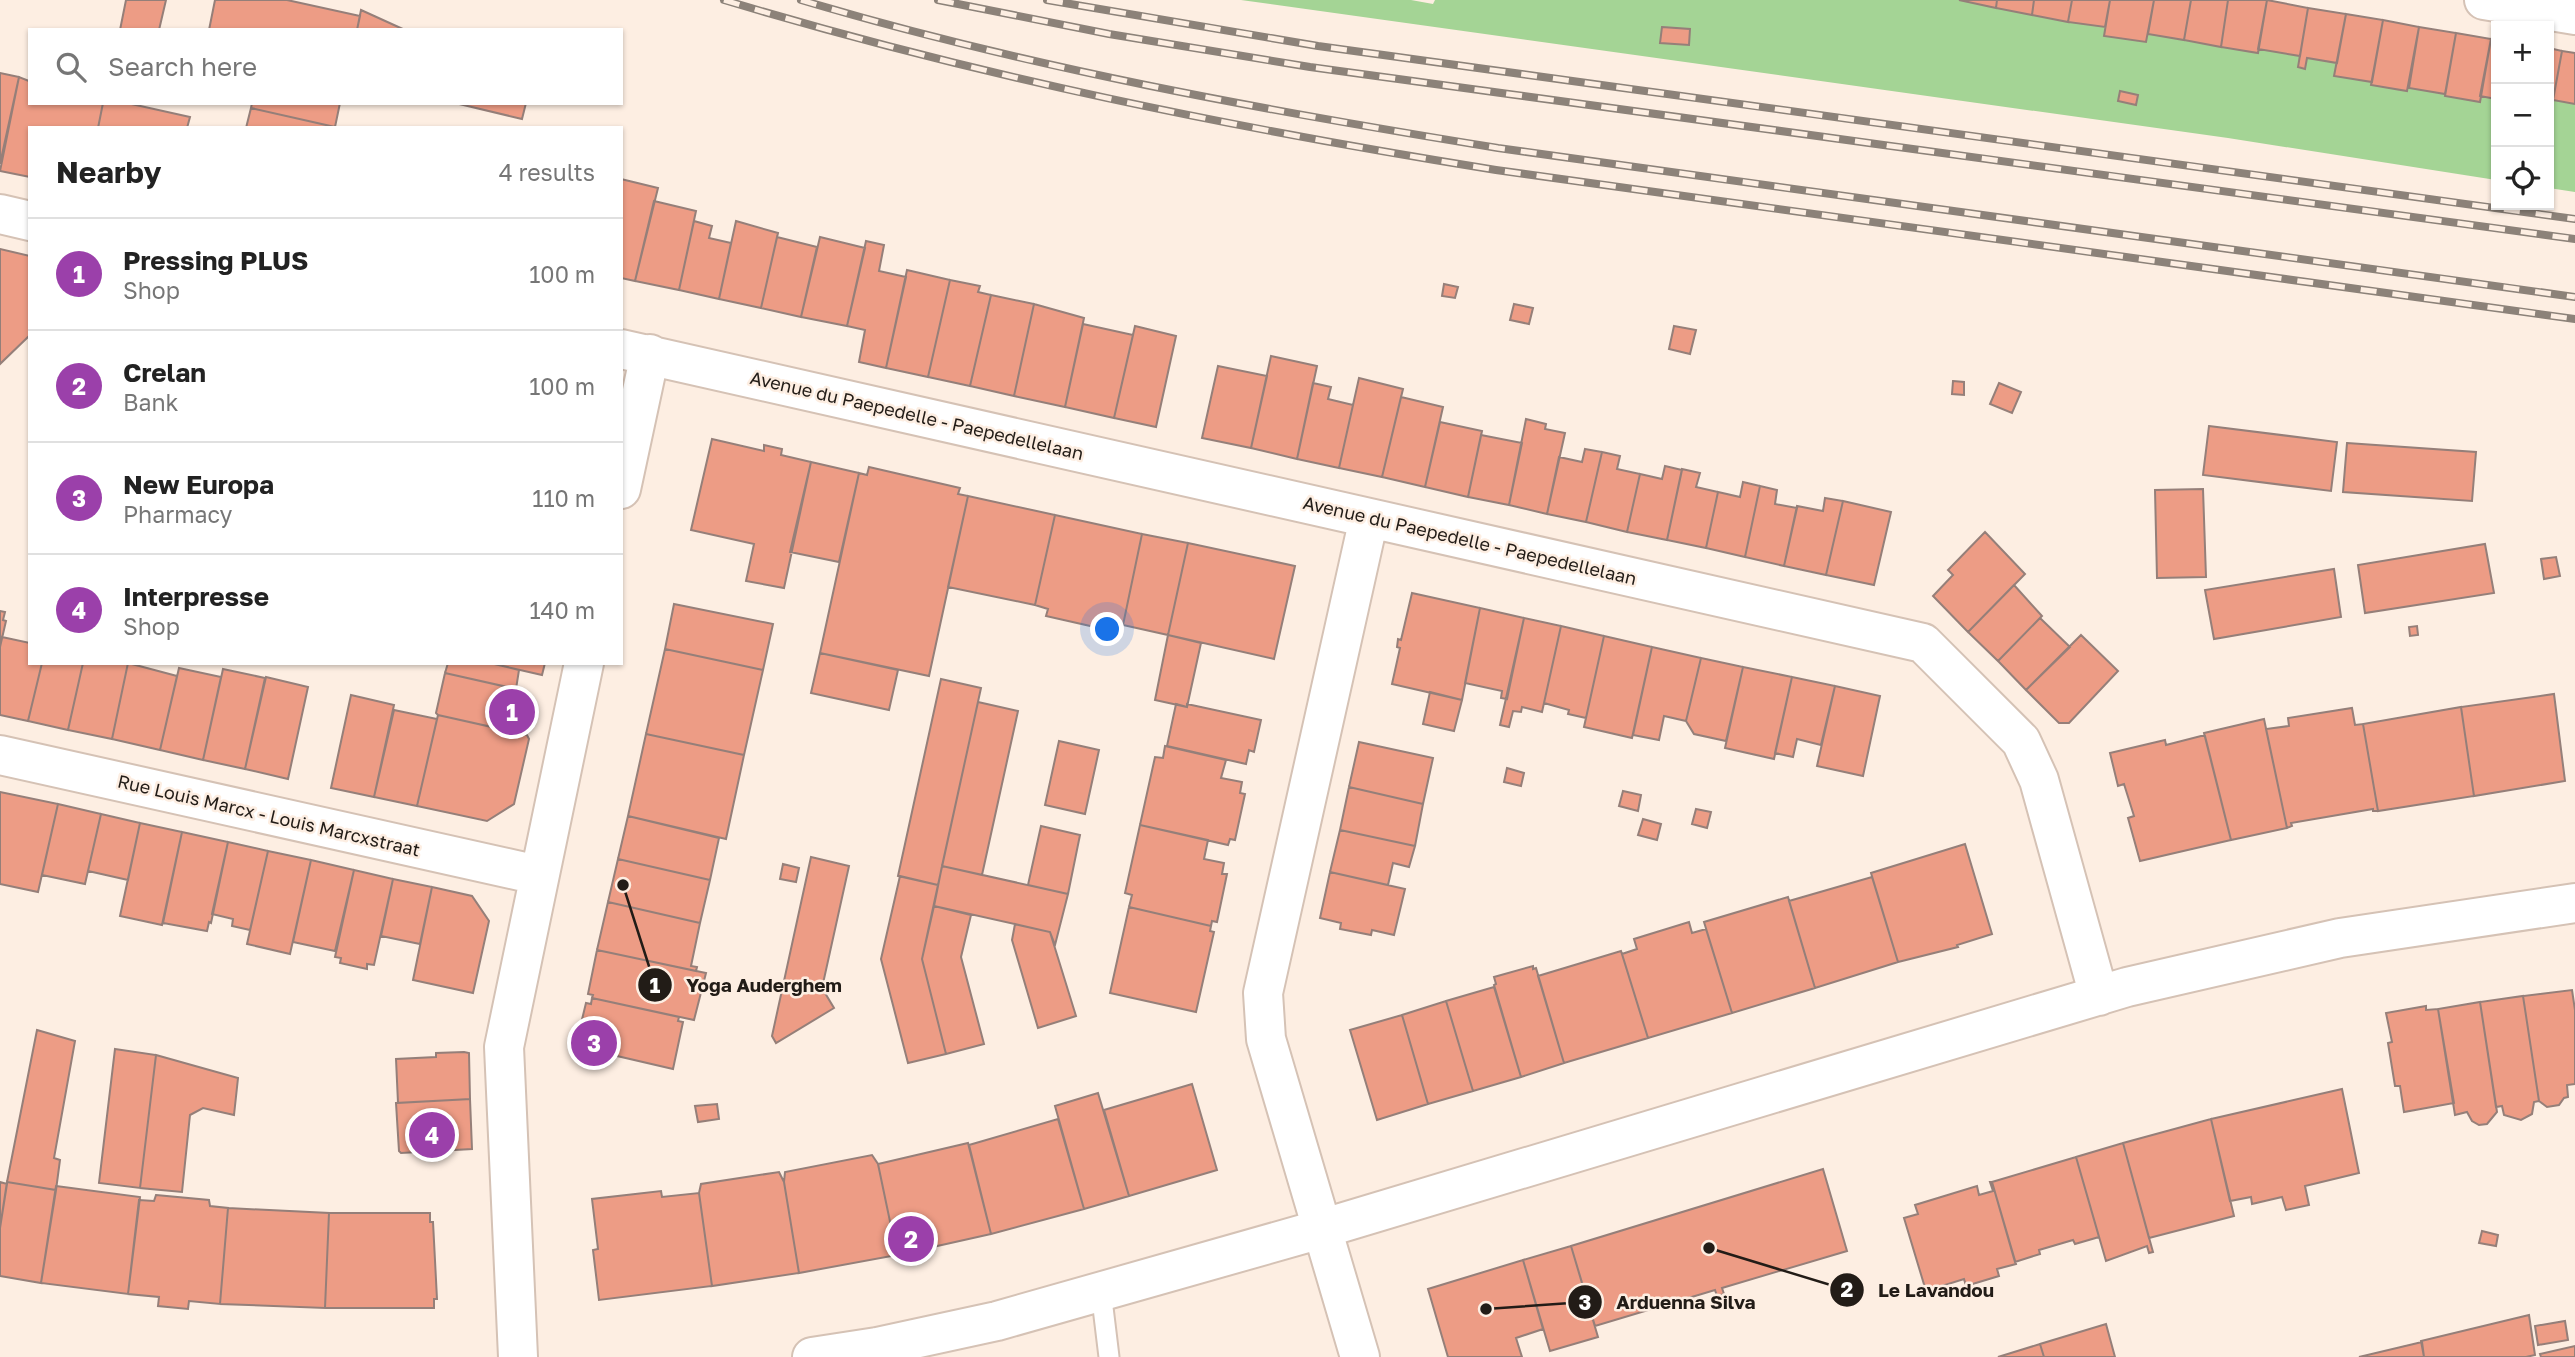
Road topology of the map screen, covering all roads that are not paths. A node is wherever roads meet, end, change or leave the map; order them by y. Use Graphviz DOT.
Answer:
graph roads {
  1 [pos="2484,0"];
  2 [pos="2575,15"];
  3 [pos="0,214"];
  4 [pos="28,221"];
  5 [pos="636,351"];
  6 [pos="623,471"];
  7 [pos="1369,518"];
  8 [pos="584,665"];
  9 [pos="0,755"];
  10 [pos="538,875"];
  11 [pos="2575,903"];
  12 [pos="2099,996"];
  13 [pos="1321,1228"];
  14 [pos="1101,1290"];
  15 [pos="519,1357"];
  16 [pos="812,1357"];
  17 [pos="1109,1357"];
  18 [pos="1360,1357"];
  1 -- 2 [label="street"];
  3 -- 4 [label="street"];
  5 -- 6 [label="street"];
  5 -- 7 [label="street, Avenue du Paepedelle - Paepedellelaan"];
  7 -- 12 [label="street, Avenue du Paepedelle - Paepedellelaan"];
  7 -- 13 [label="street"];
  8 -- 10 [label="street"];
  9 -- 10 [label="street, Rue Louis Marcx - Louis Marcxstraat"];
  10 -- 15 [label="street"];
  11 -- 12 [label="street"];
  12 -- 13 [label="street"];
  13 -- 14 [label="street"];
  13 -- 18 [label="street"];
  14 -- 16 [label="street"];
  14 -- 17 [label="lane"];
}
